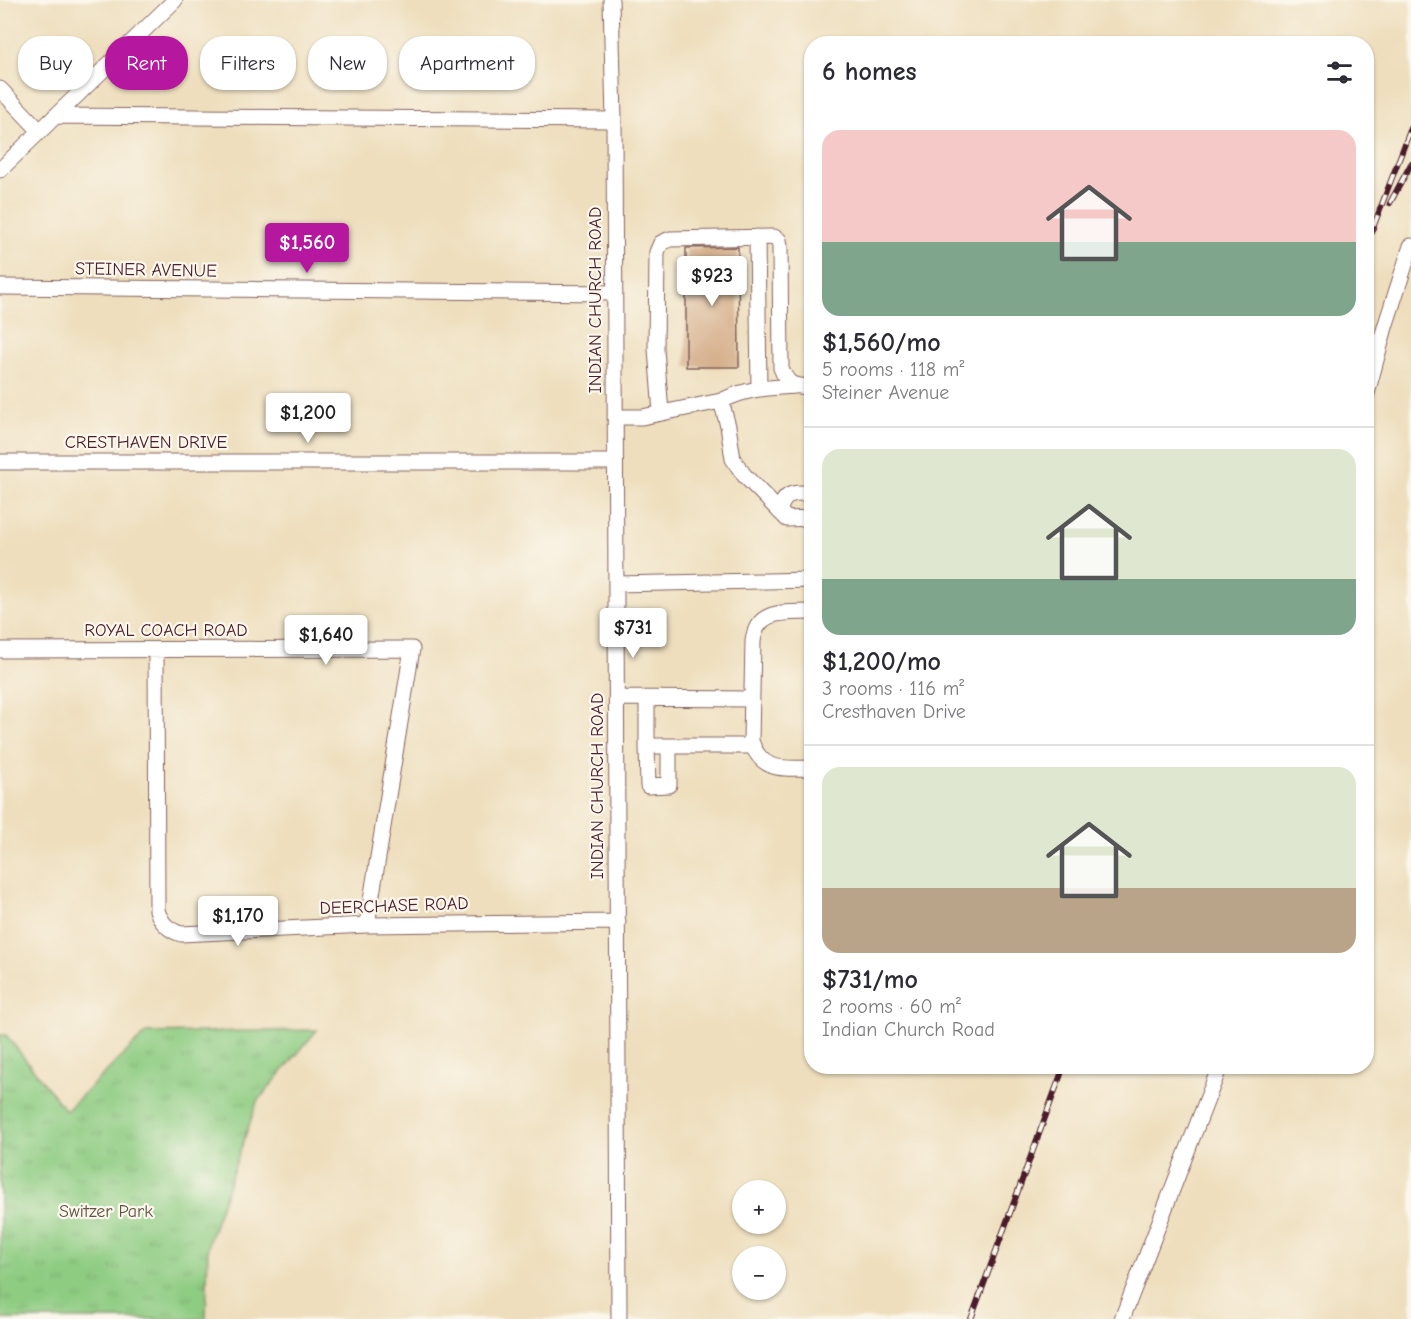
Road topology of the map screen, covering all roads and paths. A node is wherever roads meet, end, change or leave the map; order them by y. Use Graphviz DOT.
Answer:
graph roads {
  1 [pos="175,0"];
  2 [pos="611,0"];
  3 [pos="0,89"];
  4 [pos="55,116"];
  5 [pos="614,120"];
  6 [pos="40,130"];
  7 [pos="0,170"];
  8 [pos="757,237"];
  9 [pos="1411,246"];
  10 [pos="0,287"];
  11 [pos="615,293"];
  12 [pos="1374,368"];
  13 [pos="795,386"];
  14 [pos="804,387"];
  15 [pos="759,388"];
  16 [pos="721,401"];
  17 [pos="661,413"];
  18 [pos="615,417"];
  19 [pos="0,462"];
  20 [pos="615,462"];
  21 [pos="804,494"];
  22 [pos="779,511"];
  23 [pos="804,518"];
  24 [pos="804,580"];
  25 [pos="616,584"];
  26 [pos="804,612"];
  27 [pos="0,650"];
  28 [pos="156,650"];
  29 [pos="616,698"];
  30 [pos="646,699"];
  31 [pos="752,699"];
  32 [pos="647,746"];
  33 [pos="669,746"];
  34 [pos="752,746"];
  35 [pos="804,768"];
  36 [pos="618,922"];
  37 [pos="367,925"];
  38 [pos="1217,1074"];
  39 [pos="619,1319"];
  40 [pos="1122,1319"];
  1 -- 4 [label="street"];
  2 -- 5 [label="street, INDIAN CHURCH ROAD"];
  3 -- 6 [label="street"];
  4 -- 5 [label="street"];
  4 -- 6 [label="street"];
  5 -- 11 [label="street, INDIAN CHURCH ROAD"];
  6 -- 7 [label="street"];
  8 -- 13 [label="street"];
  8 -- 15 [label="street"];
  8 -- 17 [label="street"];
  9 -- 12 [label="street"];
  10 -- 11 [label="street, STEINER AVENUE"];
  11 -- 18 [label="street, INDIAN CHURCH ROAD"];
  13 -- 14 [label="street"];
  13 -- 15 [label="street"];
  15 -- 16 [label="street"];
  16 -- 17 [label="street"];
  16 -- 22 [label="street"];
  17 -- 18 [label="street"];
  18 -- 20 [label="street, INDIAN CHURCH ROAD"];
  19 -- 20 [label="street, CRESTHAVEN DRIVE"];
  20 -- 25 [label="street, INDIAN CHURCH ROAD"];
  21 -- 22 [label="street"];
  22 -- 23 [label="street"];
  24 -- 25 [label="street"];
  25 -- 29 [label="street, INDIAN CHURCH ROAD"];
  26 -- 31 [label="street"];
  27 -- 28 [label="street, ROYAL COACH ROAD"];
  28 -- 37 [label="street, DEERCHASE ROAD"];
  28 -- 37 [label="street, ROYAL COACH ROAD"];
  29 -- 30 [label="street"];
  29 -- 36 [label="street, INDIAN CHURCH ROAD"];
  30 -- 31 [label="street"];
  30 -- 32 [label="street"];
  31 -- 34 [label="street"];
  32 -- 33 [label="street"];
  32 -- 33 [label="street"];
  33 -- 34 [label="street"];
  34 -- 35 [label="street"];
  36 -- 37 [label="street, DEERCHASE ROAD"];
  36 -- 39 [label="street, INDIAN CHURCH ROAD"];
  38 -- 40 [label="street"];
}
